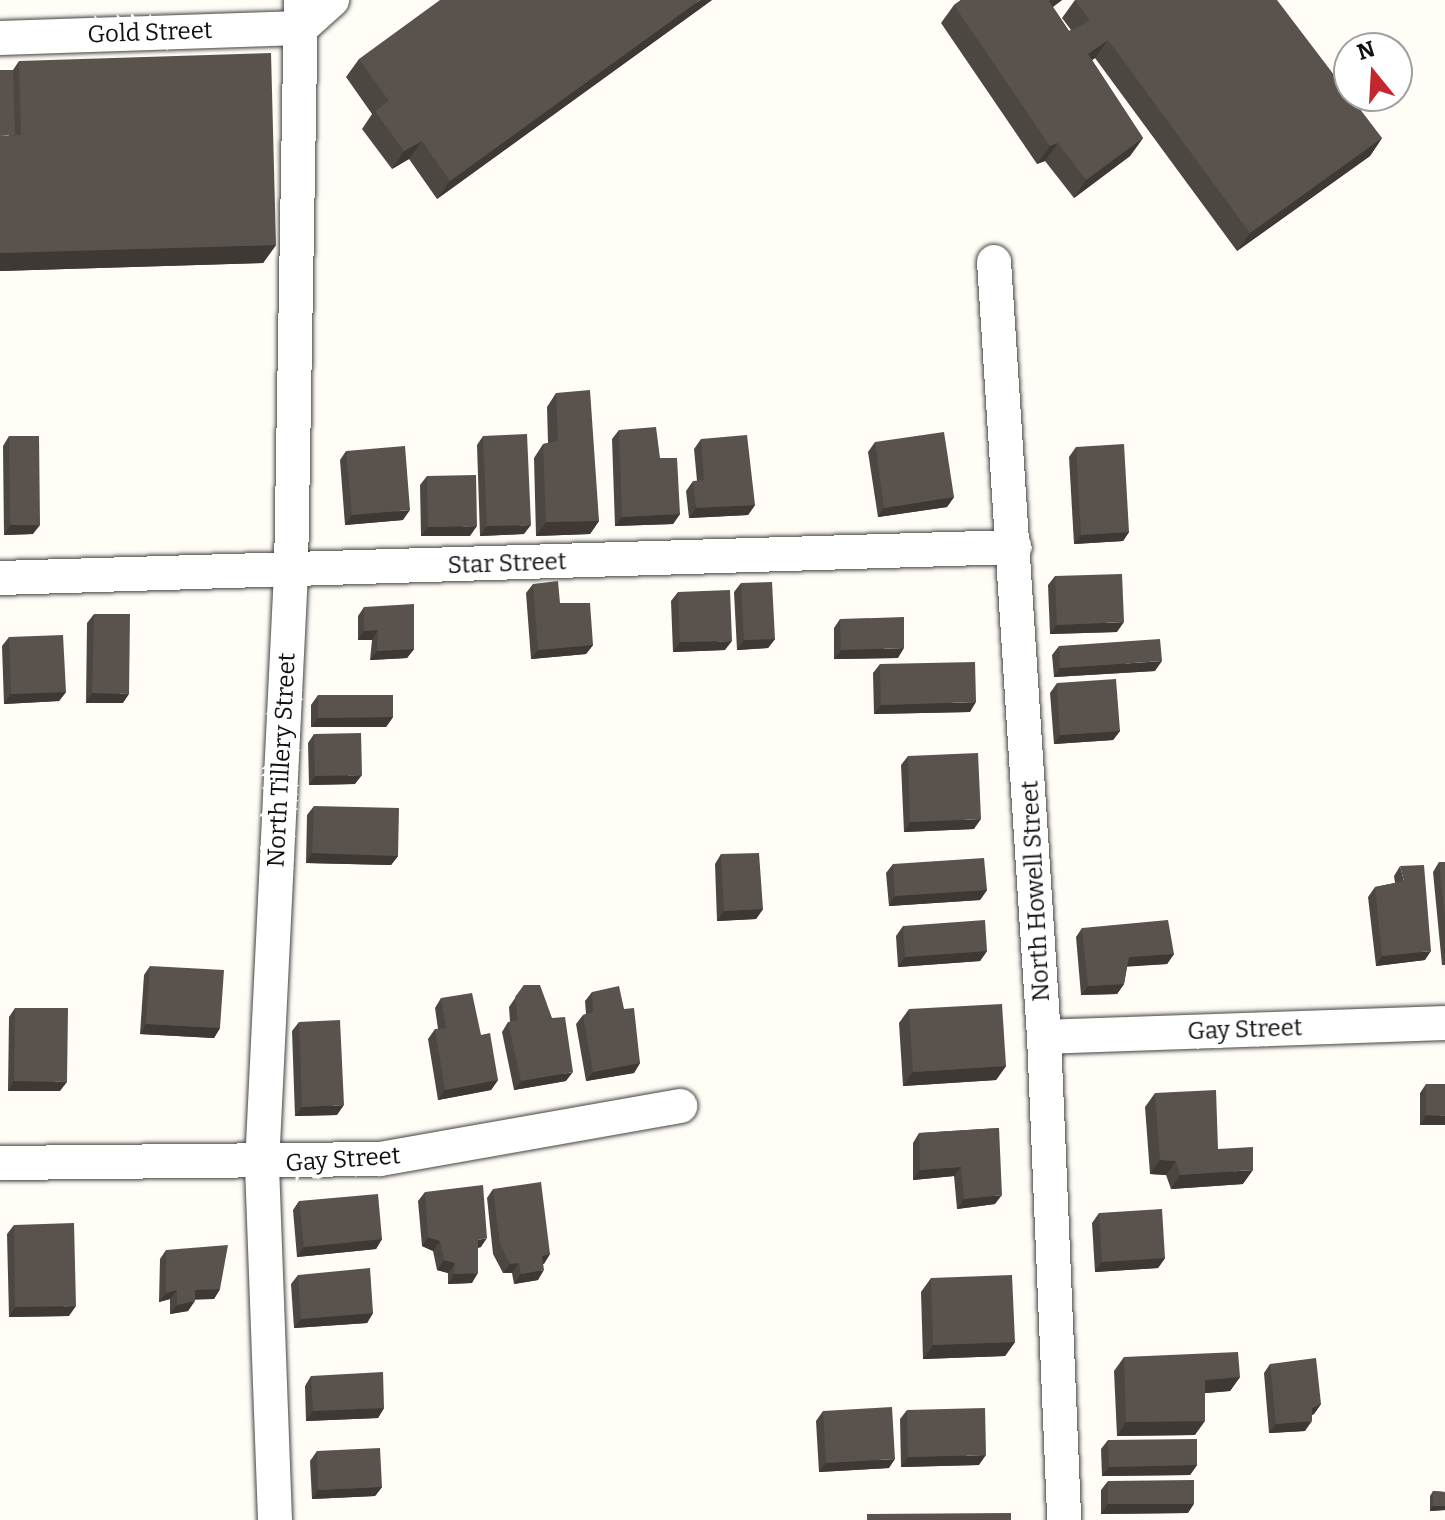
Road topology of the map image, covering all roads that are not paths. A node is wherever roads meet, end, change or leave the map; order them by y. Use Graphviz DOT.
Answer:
graph roads {
  1 [pos="332,0"];
  2 [pos="301,14"];
  3 [pos="0,38"];
  4 [pos="994,262"];
  5 [pos="1015,547"];
  6 [pos="291,572"];
  7 [pos="0,578"];
  8 [pos="1445,1023"];
  9 [pos="1044,1037"];
  10 [pos="680,1106"];
  11 [pos="0,1163"];
  12 [pos="262,1165"];
  13 [pos="275,1520"];
  14 [pos="1064,1520"];
  1 -- 2 [label="street"];
  2 -- 3 [label="street, Gold Street"];
  2 -- 6 [label="street, North Tillery Street"];
  4 -- 5 [label="street, North Howell Street"];
  5 -- 6 [label="street, Star Street"];
  5 -- 9 [label="street, North Howell Street"];
  6 -- 7 [label="street, Star Street"];
  6 -- 12 [label="street, North Tillery Street"];
  8 -- 9 [label="street, Gay Street"];
  9 -- 14 [label="street, North Howell Street"];
  10 -- 12 [label="street, Gay Street"];
  11 -- 12 [label="street, Gay Street"];
  12 -- 13 [label="street, North Tillery Street"];
}
